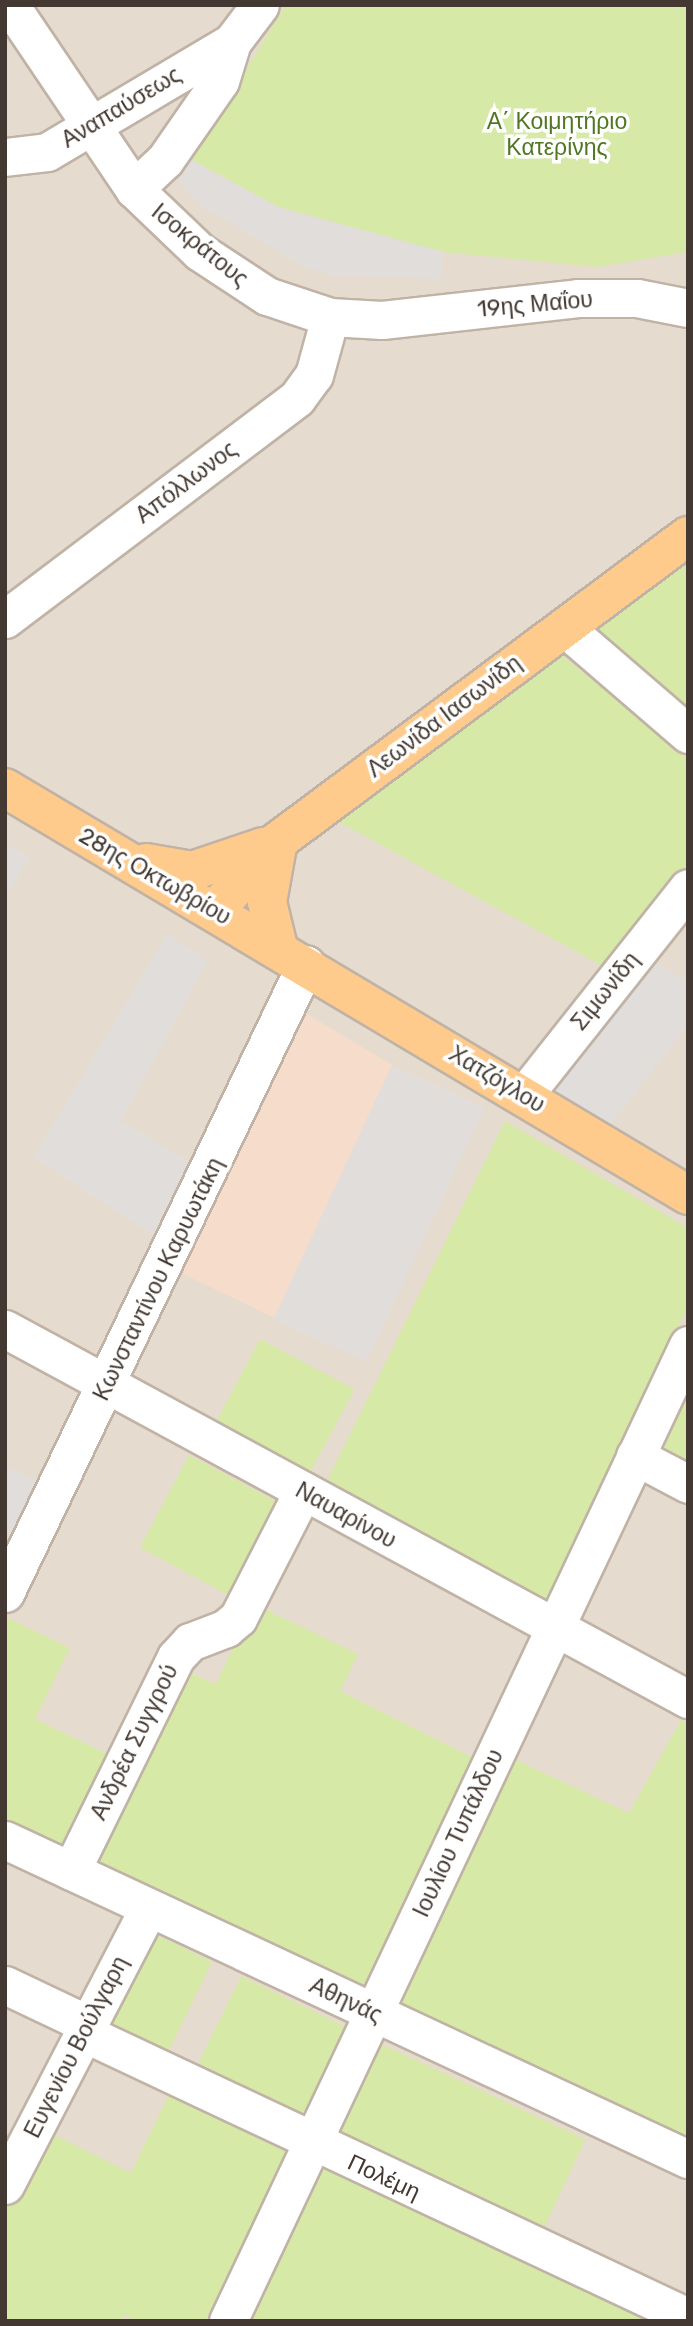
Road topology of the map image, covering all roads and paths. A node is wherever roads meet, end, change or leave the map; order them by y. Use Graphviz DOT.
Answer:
graph roads {
  1 [pos="10,5"];
  2 [pos="260,5"];
  3 [pos="232,42"];
  4 [pos="91,129"];
  5 [pos="5,158"];
  6 [pos="134,189"];
  7 [pos="688,308"];
  8 [pos="330,317"];
  9 [pos="382,320"];
  10 [pos="688,536"];
  11 [pos="5,619"];
  12 [pos="564,626"];
  13 [pos="688,733"];
  14 [pos="5,789"];
  15 [pos="278,841"];
  16 [pos="122,858"];
  17 [pos="688,888"];
  18 [pos="214,911"];
  19 [pos="292,956"];
  20 [pos="524,1096"];
  21 [pos="688,1195"];
  22 [pos="5,1329"];
  23 [pos="688,1345"];
  24 [pos="107,1385"];
  25 [pos="635,1456"];
  26 [pos="688,1484"];
  27 [pos="303,1492"];
  28 [pos="5,1593"];
  29 [pos="552,1627"];
  30 [pos="688,1699"];
  31 [pos="5,1840"];
  32 [pos="71,1871"];
  33 [pos="148,1909"];
  34 [pos="5,1984"];
  35 [pos="374,2013"];
  36 [pos="84,2028"];
  37 [pos="312,2143"];
  38 [pos="688,2160"];
  39 [pos="5,2185"];
  40 [pos="688,2317"];
  41 [pos="228,2321"];
  1 -- 4 [label="street"];
  2 -- 3 [label="street, Αναπαύσεως"];
  3 -- 4 [label="street, Αναπαύσεως"];
  3 -- 6 [label="street, Αναπαύσεως"];
  4 -- 5 [label="street, Αναπαύσεως"];
  4 -- 6 [label="street, Ισοκράτους"];
  6 -- 8 [label="street, Ισοκράτους"];
  7 -- 9 [label="street, 19ης Μαΐου"];
  8 -- 9 [label="street, Ισοκράτους"];
  8 -- 11 [label="street, Απόλλωνος"];
  10 -- 12 [label="main road, Λεωνίδα Ιασωνίδη"];
  12 -- 13 [label="street"];
  12 -- 15 [label="main road, Λεωνίδα Ιασωνίδη"];
  14 -- 16 [label="main road, 28ης Οκτωβρίου"];
  15 -- 16 [label="main road"];
  15 -- 18 [label="main road, Λεωνίδα Ιασωνίδη"];
  15 -- 19 [label="main road"];
  16 -- 18 [label="main road, 28ης Οκτωβρίου"];
  17 -- 20 [label="street, Σιμωνίδη"];
  18 -- 19 [label="main road, 28ης Οκτωβρίου"];
  19 -- 20 [label="main road, Χατζόγλου"];
  19 -- 24 [label="street, Κωνσταντίνου Καρυωτάκη"];
  20 -- 21 [label="main road, Χατζόγλου"];
  22 -- 24 [label="street, Ναυαρίνου"];
  23 -- 25 [label="street, Ιουλίου Τυπάλδου"];
  24 -- 27 [label="street, Ναυαρίνου"];
  24 -- 28 [label="street, Κωνσταντίνου Καρυωτάκη"];
  25 -- 26 [label="street"];
  25 -- 29 [label="street, Ιουλίου Τυπάλδου"];
  27 -- 29 [label="street, Ναυαρίνου"];
  27 -- 32 [label="street, Ανδρέα Συγγρού"];
  29 -- 30 [label="street, Ναυαρίνου"];
  29 -- 35 [label="street, Ιουλίου Τυπάλδου"];
  31 -- 32 [label="street, Αθηνάς"];
  32 -- 33 [label="street, Αθηνάς"];
  33 -- 35 [label="street, Αθηνάς"];
  33 -- 36 [label="street, Ευγενίου Βούλγαρη"];
  34 -- 36 [label="street, Πολέμη"];
  35 -- 37 [label="street, Ιουλίου Τυπάλδου"];
  35 -- 38 [label="street, Αθηνάς"];
  36 -- 37 [label="street, Πολέμη"];
  36 -- 39 [label="street, Ευγενίου Βούλγαρη"];
  37 -- 40 [label="street, Πολέμη"];
  37 -- 41 [label="street, Ιουλίου Τυπάλδου"];
}
